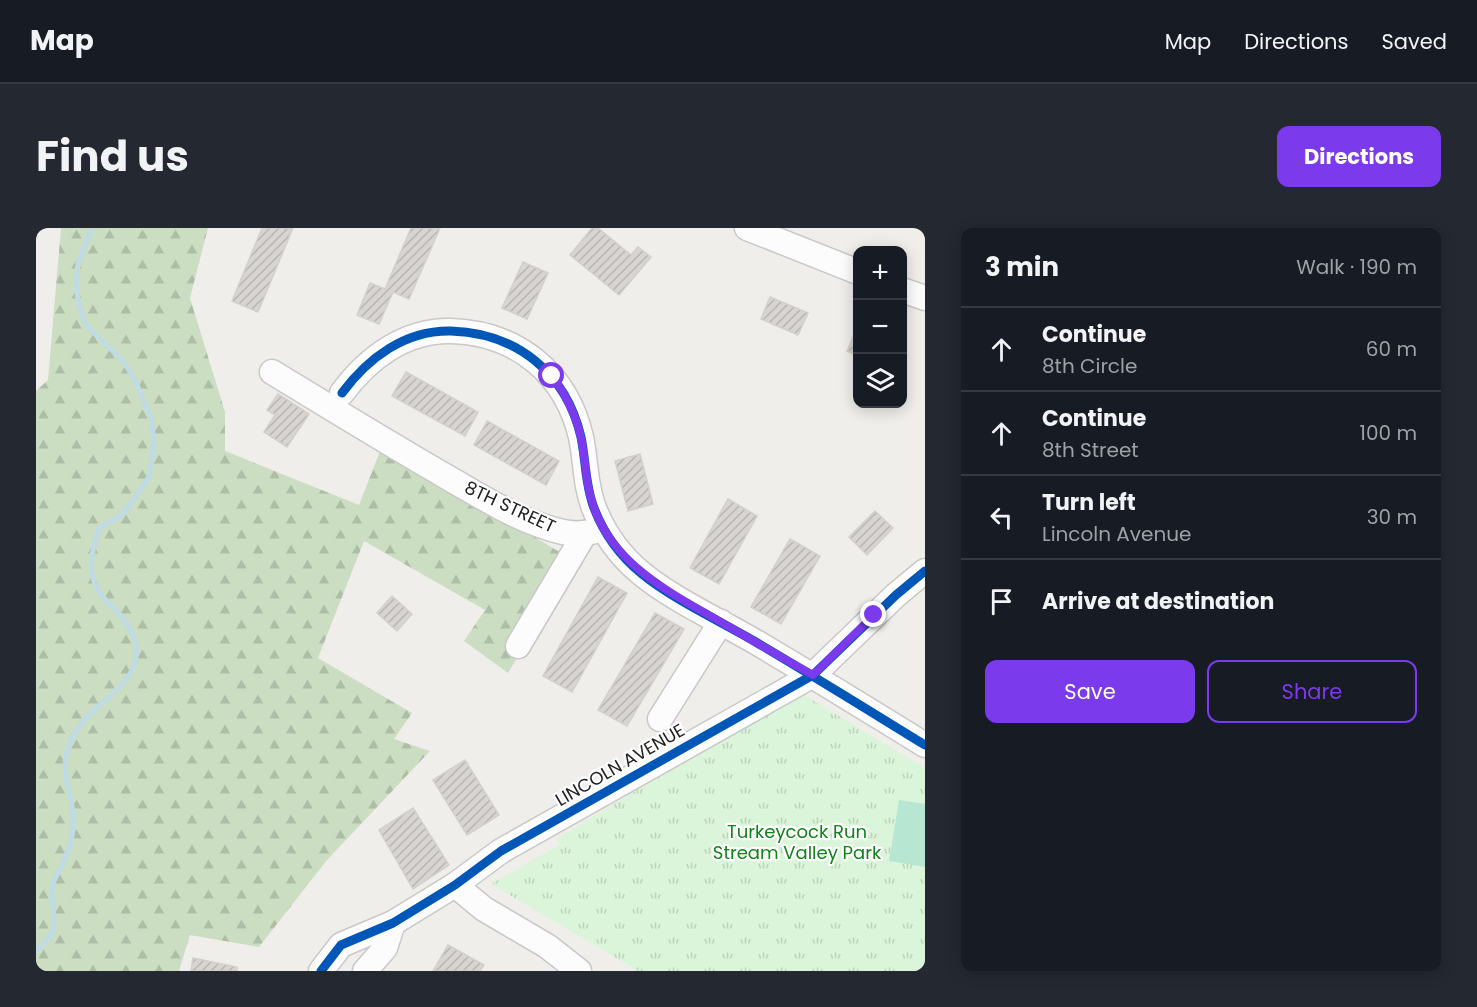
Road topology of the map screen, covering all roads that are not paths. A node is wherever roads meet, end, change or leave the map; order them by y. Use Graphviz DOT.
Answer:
graph roads {
  1 [pos="747,228"];
  2 [pos="853,270"];
  3 [pos="907,291"];
  4 [pos="925,298"];
  5 [pos="272,372"];
  6 [pos="342,393"];
  7 [pos="594,531"];
  8 [pos="925,571"];
  9 [pos="721,622"];
  10 [pos="518,646"];
  11 [pos="813,675"];
  12 [pos="660,719"];
  13 [pos="925,745"];
  14 [pos="455,885"];
  15 [pos="393,923"];
  16 [pos="321,971"];
  17 [pos="364,971"];
  18 [pos="579,971"];
  1 -- 2 [label="street"];
  3 -- 4 [label="street"];
  5 -- 7 [label="street, 8TH STREET"];
  6 -- 7 [label="street"];
  7 -- 9 [label="street"];
  7 -- 10 [label="street"];
  8 -- 11 [label="street, LINCOLN AVENUE"];
  9 -- 11 [label="street"];
  9 -- 12 [label="street"];
  11 -- 13 [label="street"];
  11 -- 14 [label="street, LINCOLN AVENUE"];
  14 -- 15 [label="street, LINCOLN AVENUE"];
  14 -- 18 [label="street"];
  15 -- 16 [label="street, LINCOLN AVENUE"];
  15 -- 17 [label="street"];
}
